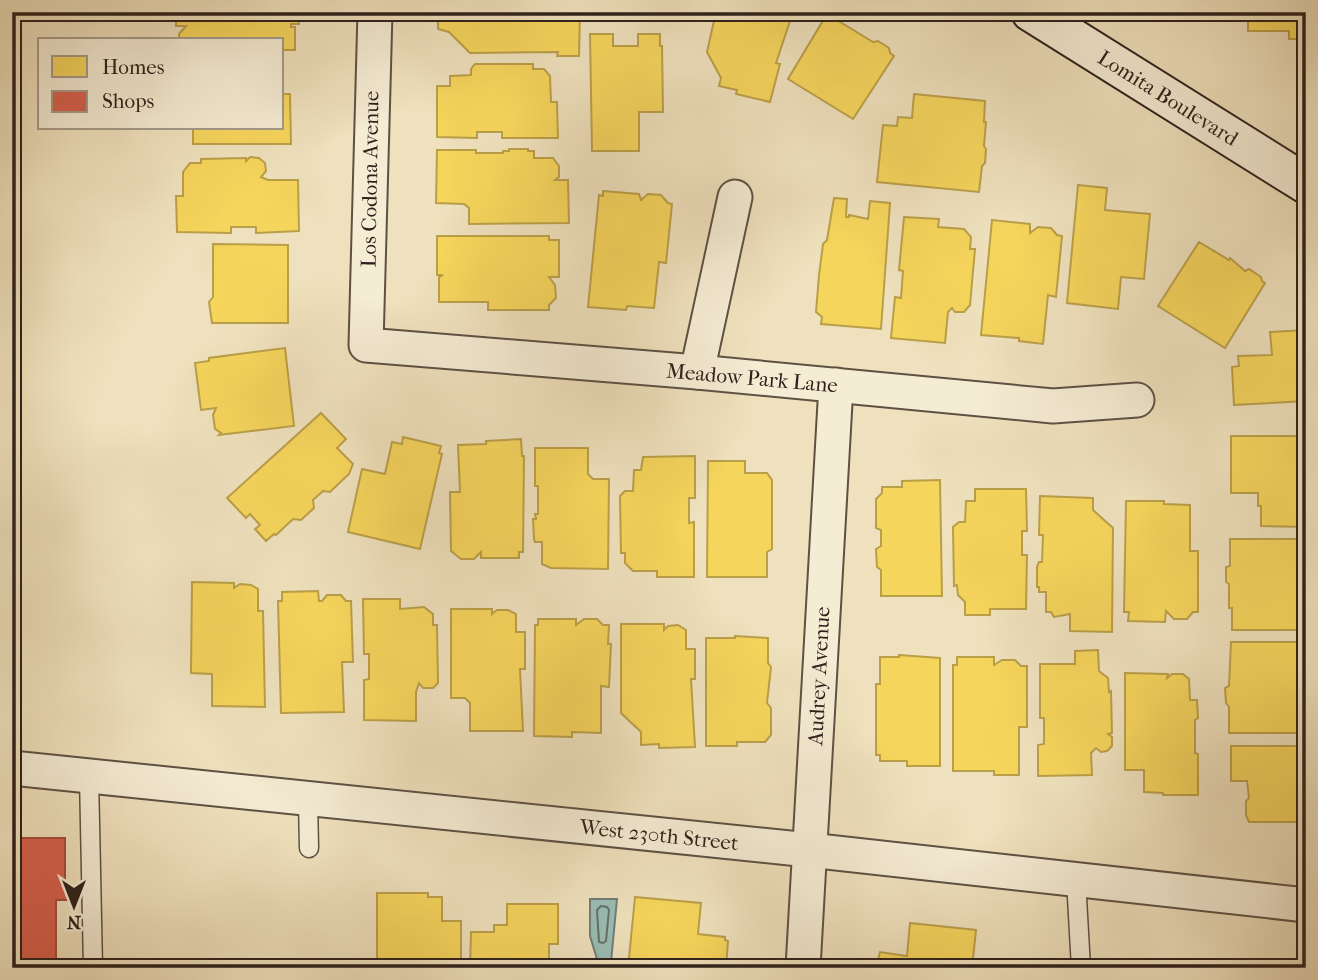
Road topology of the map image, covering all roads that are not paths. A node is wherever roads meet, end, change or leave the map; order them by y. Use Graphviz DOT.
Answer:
graph roads {
  1 [pos="374,12"];
  2 [pos="1031,12"];
  3 [pos="1306,184"];
  4 [pos="735,197"];
  5 [pos="366,345"];
  6 [pos="697,372"];
  7 [pos="836,385"];
  8 [pos="1137,400"];
  9 [pos="12,768"];
  10 [pos="89,776"];
  11 [pos="308,800"];
  12 [pos="309,848"];
  13 [pos="809,850"];
  14 [pos="1076,880"];
  15 [pos="1306,905"];
  16 [pos="93,968"];
  17 [pos="803,968"];
  18 [pos="1081,968"];
  1 -- 5 [label="street, Los Codona Avenue"];
  2 -- 3 [label="main road, Lomita Boulevard"];
  4 -- 6 [label="street"];
  5 -- 6 [label="street, Meadow Park Lane"];
  6 -- 7 [label="street, Meadow Park Lane"];
  7 -- 8 [label="street, Meadow Park Lane"];
  7 -- 13 [label="street, Audrey Avenue"];
  9 -- 10 [label="street, West 230th Street"];
  10 -- 11 [label="street, West 230th Street"];
  10 -- 16 [label="lane"];
  11 -- 12 [label="lane"];
  11 -- 13 [label="street, West 230th Street"];
  13 -- 14 [label="street, West 230th Street"];
  13 -- 17 [label="street, Audrey Avenue"];
  14 -- 15 [label="street, West 230th Street"];
  14 -- 18 [label="lane"];
}
